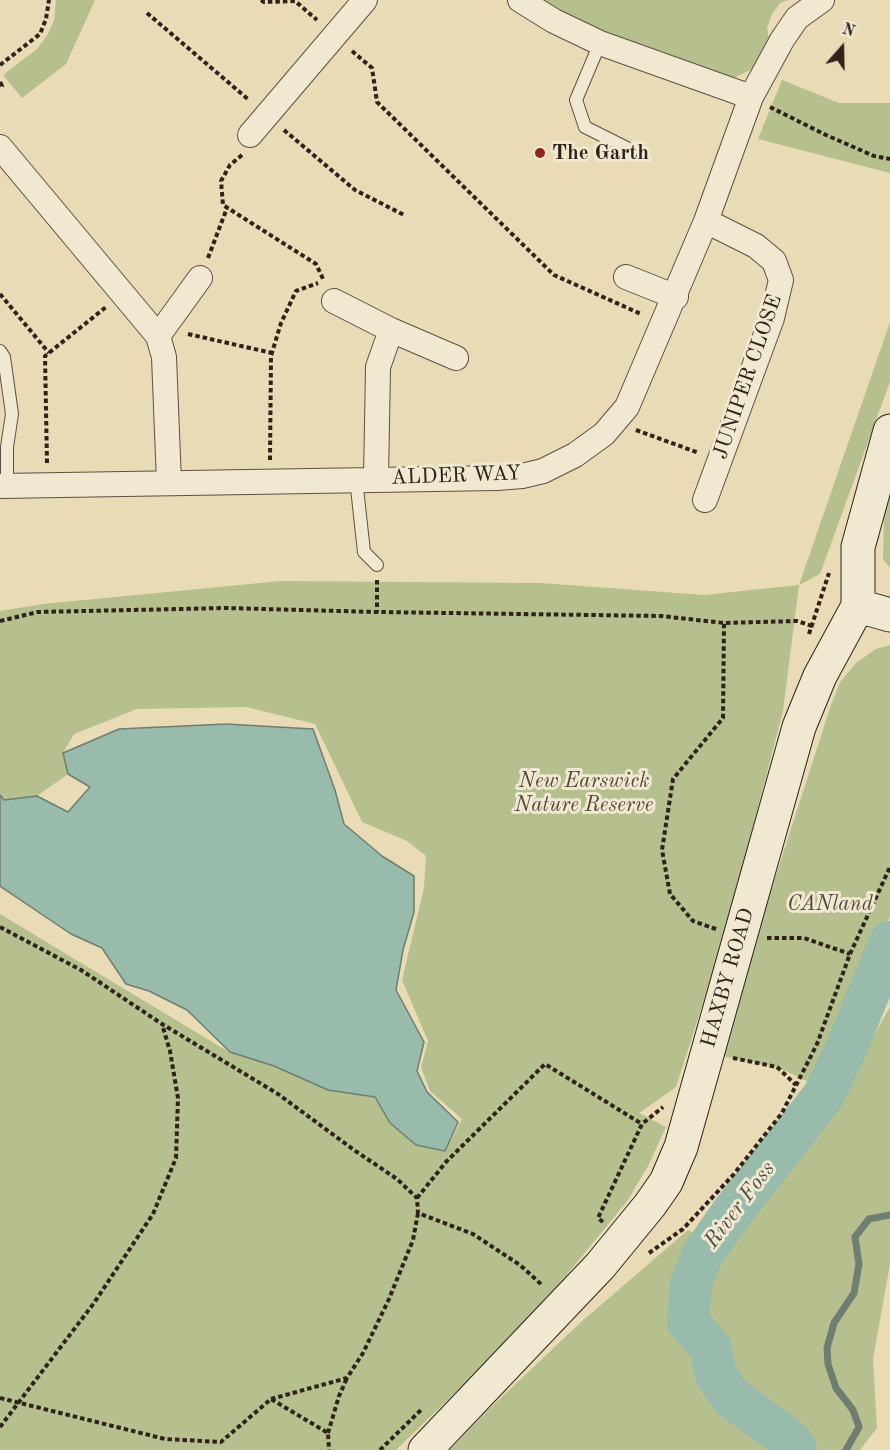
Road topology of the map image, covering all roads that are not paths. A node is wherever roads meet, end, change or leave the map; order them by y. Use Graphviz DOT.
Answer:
graph roads {
  1 [pos="365,0"];
  2 [pos="520,0"];
  3 [pos="822,0"];
  4 [pos="600,43"];
  5 [pos="751,97"];
  6 [pos="250,135"];
  7 [pos="0,147"];
  8 [pos="633,151"];
  9 [pos="706,221"];
  10 [pos="626,277"];
  11 [pos="200,278"];
  12 [pos="329,291"];
  13 [pos="676,297"];
  14 [pos="391,330"];
  15 [pos="161,331"];
  16 [pos="0,351"];
  17 [pos="456,358"];
  18 [pos="890,431"];
  19 [pos="366,479"];
  20 [pos="169,482"];
  21 [pos="3,485"];
  22 [pos="705,500"];
  23 [pos="377,565"];
  24 [pos="858,606"];
  25 [pos="890,615"];
  26 [pos="425,1450"];
  1 -- 6 [label="street"];
  2 -- 4 [label="street"];
  3 -- 5 [label="street, ALDER WAY"];
  4 -- 5 [label="street"];
  4 -- 8 [label="lane"];
  5 -- 9 [label="street, ALDER WAY"];
  7 -- 15 [label="street"];
  9 -- 13 [label="street, ALDER WAY"];
  9 -- 22 [label="street, JUNIPER CLOSE"];
  10 -- 13 [label="street"];
  11 -- 15 [label="street"];
  12 -- 14 [label="street"];
  13 -- 19 [label="street, ALDER WAY"];
  14 -- 17 [label="street"];
  14 -- 19 [label="street"];
  15 -- 20 [label="street"];
  16 -- 21 [label="lane"];
  18 -- 24 [label="street, HAXBY ROAD"];
  19 -- 20 [label="street, ALDER WAY"];
  19 -- 23 [label="lane"];
  20 -- 21 [label="street, ALDER WAY"];
  24 -- 25 [label="street"];
  24 -- 26 [label="street, HAXBY ROAD"];
}
